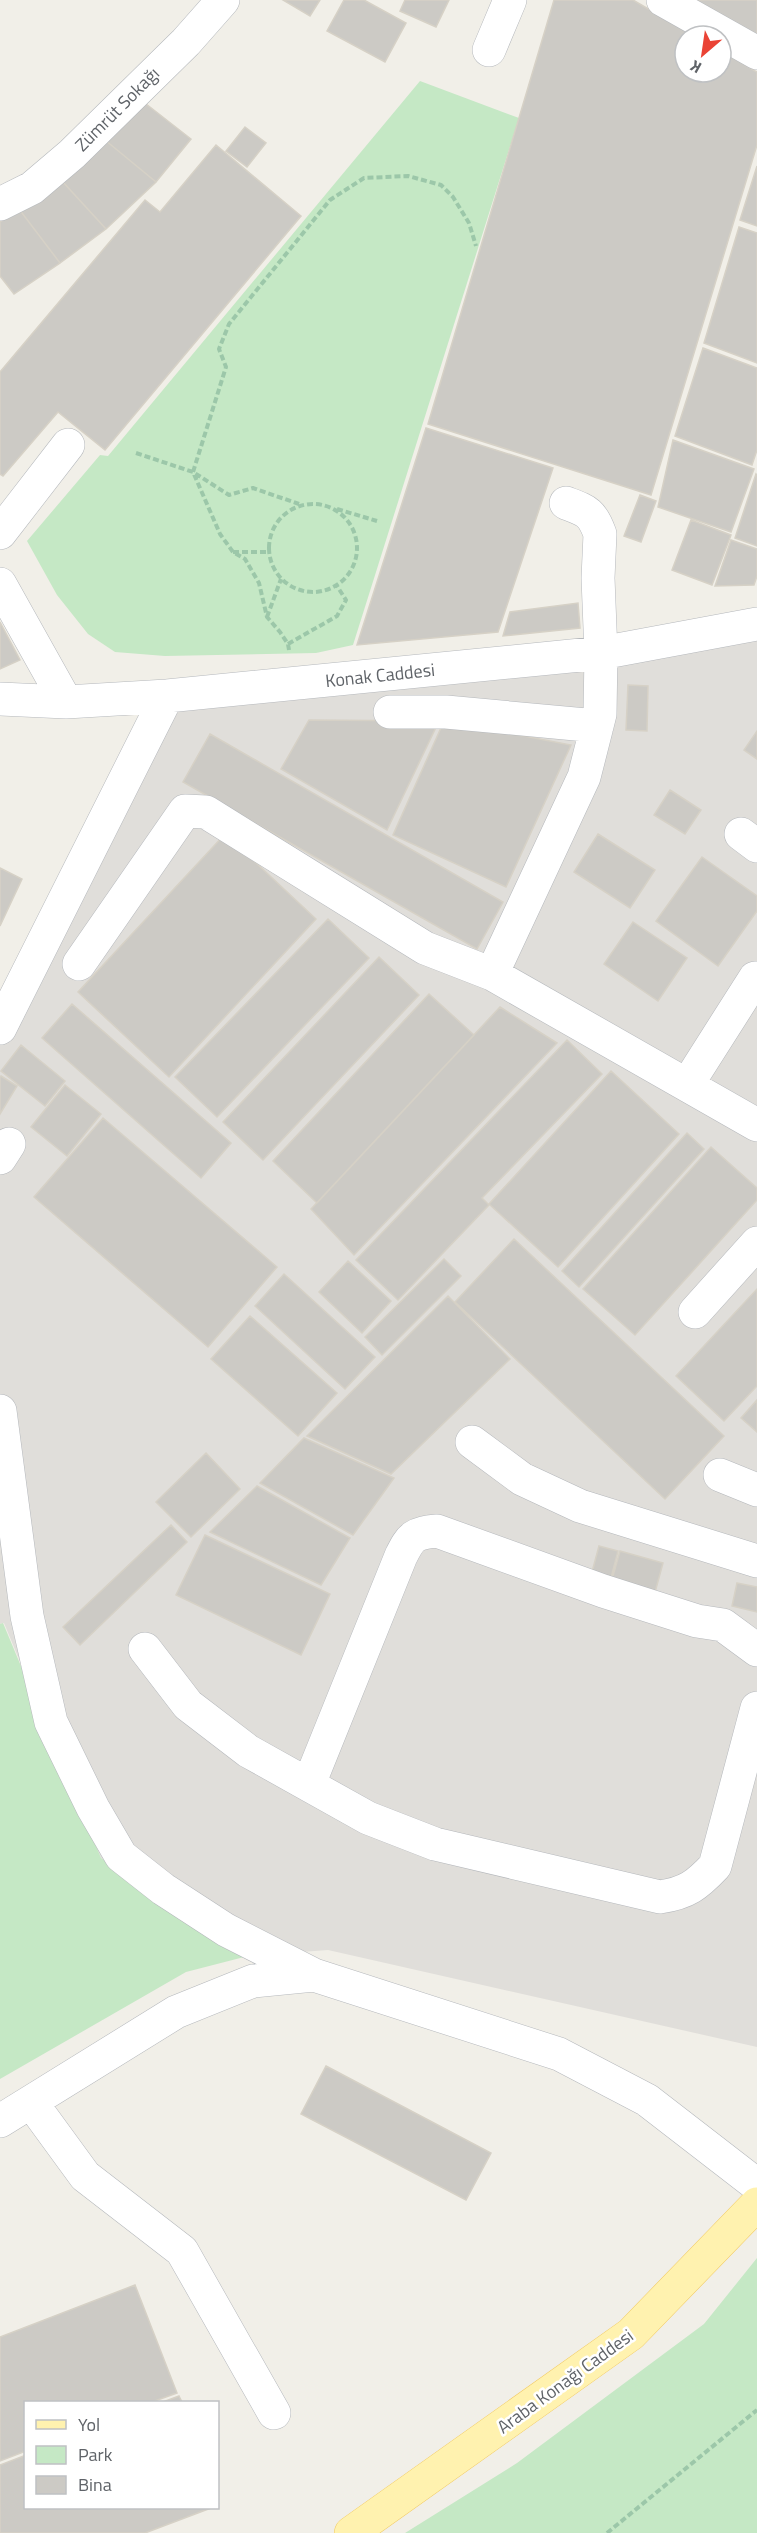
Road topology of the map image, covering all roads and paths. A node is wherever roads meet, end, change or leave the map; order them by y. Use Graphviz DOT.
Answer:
graph roads {
  1 [pos="223,0"];
  2 [pos="510,0"];
  3 [pos="663,0"];
  4 [pos="489,50"];
  5 [pos="757,53"];
  6 [pos="0,204"];
  7 [pos="476,246"];
  8 [pos="68,445"];
  9 [pos="136,453"];
  10 [pos="193,472"];
  11 [pos="566,503"];
  12 [pos="300,505"];
  13 [pos="330,507"];
  14 [pos="377,520"];
  15 [pos="0,533"];
  16 [pos="233,552"];
  17 [pos="268,552"];
  18 [pos="281,579"];
  19 [pos="0,584"];
  20 [pos="337,586"];
  21 [pos="267,617"];
  22 [pos="757,624"];
  23 [pos="288,644"];
  24 [pos="601,653"];
  25 [pos="293,684"];
  26 [pos="167,696"];
  27 [pos="0,699"];
  28 [pos="66,702"];
  29 [pos="390,712"];
  30 [pos="597,726"];
  31 [pos="79,964"];
  32 [pos="492,974"];
  33 [pos="755,978"];
  34 [pos="0,1028"];
  35 [pos="687,1085"];
  36 [pos="757,1125"];
  37 [pos="757,1243"];
  38 [pos="695,1312"];
  39 [pos="0,1412"];
  40 [pos="472,1442"];
  41 [pos="720,1476"];
  42 [pos="757,1490"];
  43 [pos="757,1561"];
  44 [pos="145,1648"];
  45 [pos="757,1650"];
  46 [pos="757,1708"];
  47 [pos="309,1784"];
  48 [pos="314,1975"];
  49 [pos="31,2102"];
  50 [pos="0,2121"];
  51 [pos="757,2185"];
  52 [pos="757,2204"];
  53 [pos="757,2410"];
  54 [pos="273,2413"];
  55 [pos="351,2533"];
  56 [pos="607,2533"];
  1 -- 6 [label="street, Zümrüt Sokağı"];
  2 -- 4 [label="street"];
  3 -- 5 [label="street"];
  7 -- 10 [label="path"];
  8 -- 15 [label="street"];
  9 -- 10 [label="path"];
  10 -- 12 [label="path"];
  10 -- 16 [label="path"];
  11 -- 24 [label="street"];
  12 -- 13 [label="path"];
  12 -- 17 [label="path"];
  13 -- 14 [label="path"];
  13 -- 20 [label="path"];
  16 -- 17 [label="path"];
  16 -- 21 [label="path"];
  17 -- 18 [label="path"];
  18 -- 20 [label="path"];
  18 -- 21 [label="path"];
  19 -- 28 [label="street"];
  20 -- 23 [label="path"];
  21 -- 23 [label="path"];
  22 -- 24 [label="street, Konak Caddesi"];
  23 -- 25 [label="path"];
  24 -- 25 [label="street, Konak Caddesi"];
  24 -- 30 [label="street"];
  25 -- 26 [label="street, Konak Caddesi"];
  26 -- 28 [label="street, Konak Caddesi"];
  26 -- 34 [label="street"];
  27 -- 28 [label="street, Konak Caddesi"];
  29 -- 30 [label="street"];
  30 -- 32 [label="street"];
  31 -- 32 [label="street"];
  32 -- 35 [label="street"];
  33 -- 35 [label="street"];
  35 -- 36 [label="street"];
  37 -- 38 [label="street"];
  39 -- 48 [label="street"];
  40 -- 43 [label="street"];
  41 -- 42 [label="street"];
  44 -- 47 [label="street"];
  45 -- 47 [label="street"];
  46 -- 47 [label="street"];
  48 -- 49 [label="street"];
  48 -- 51 [label="street"];
  49 -- 50 [label="street"];
  49 -- 54 [label="street"];
  52 -- 55 [label="main road, Araba Konağı Caddesi"];
  53 -- 56 [label="path"];
}
